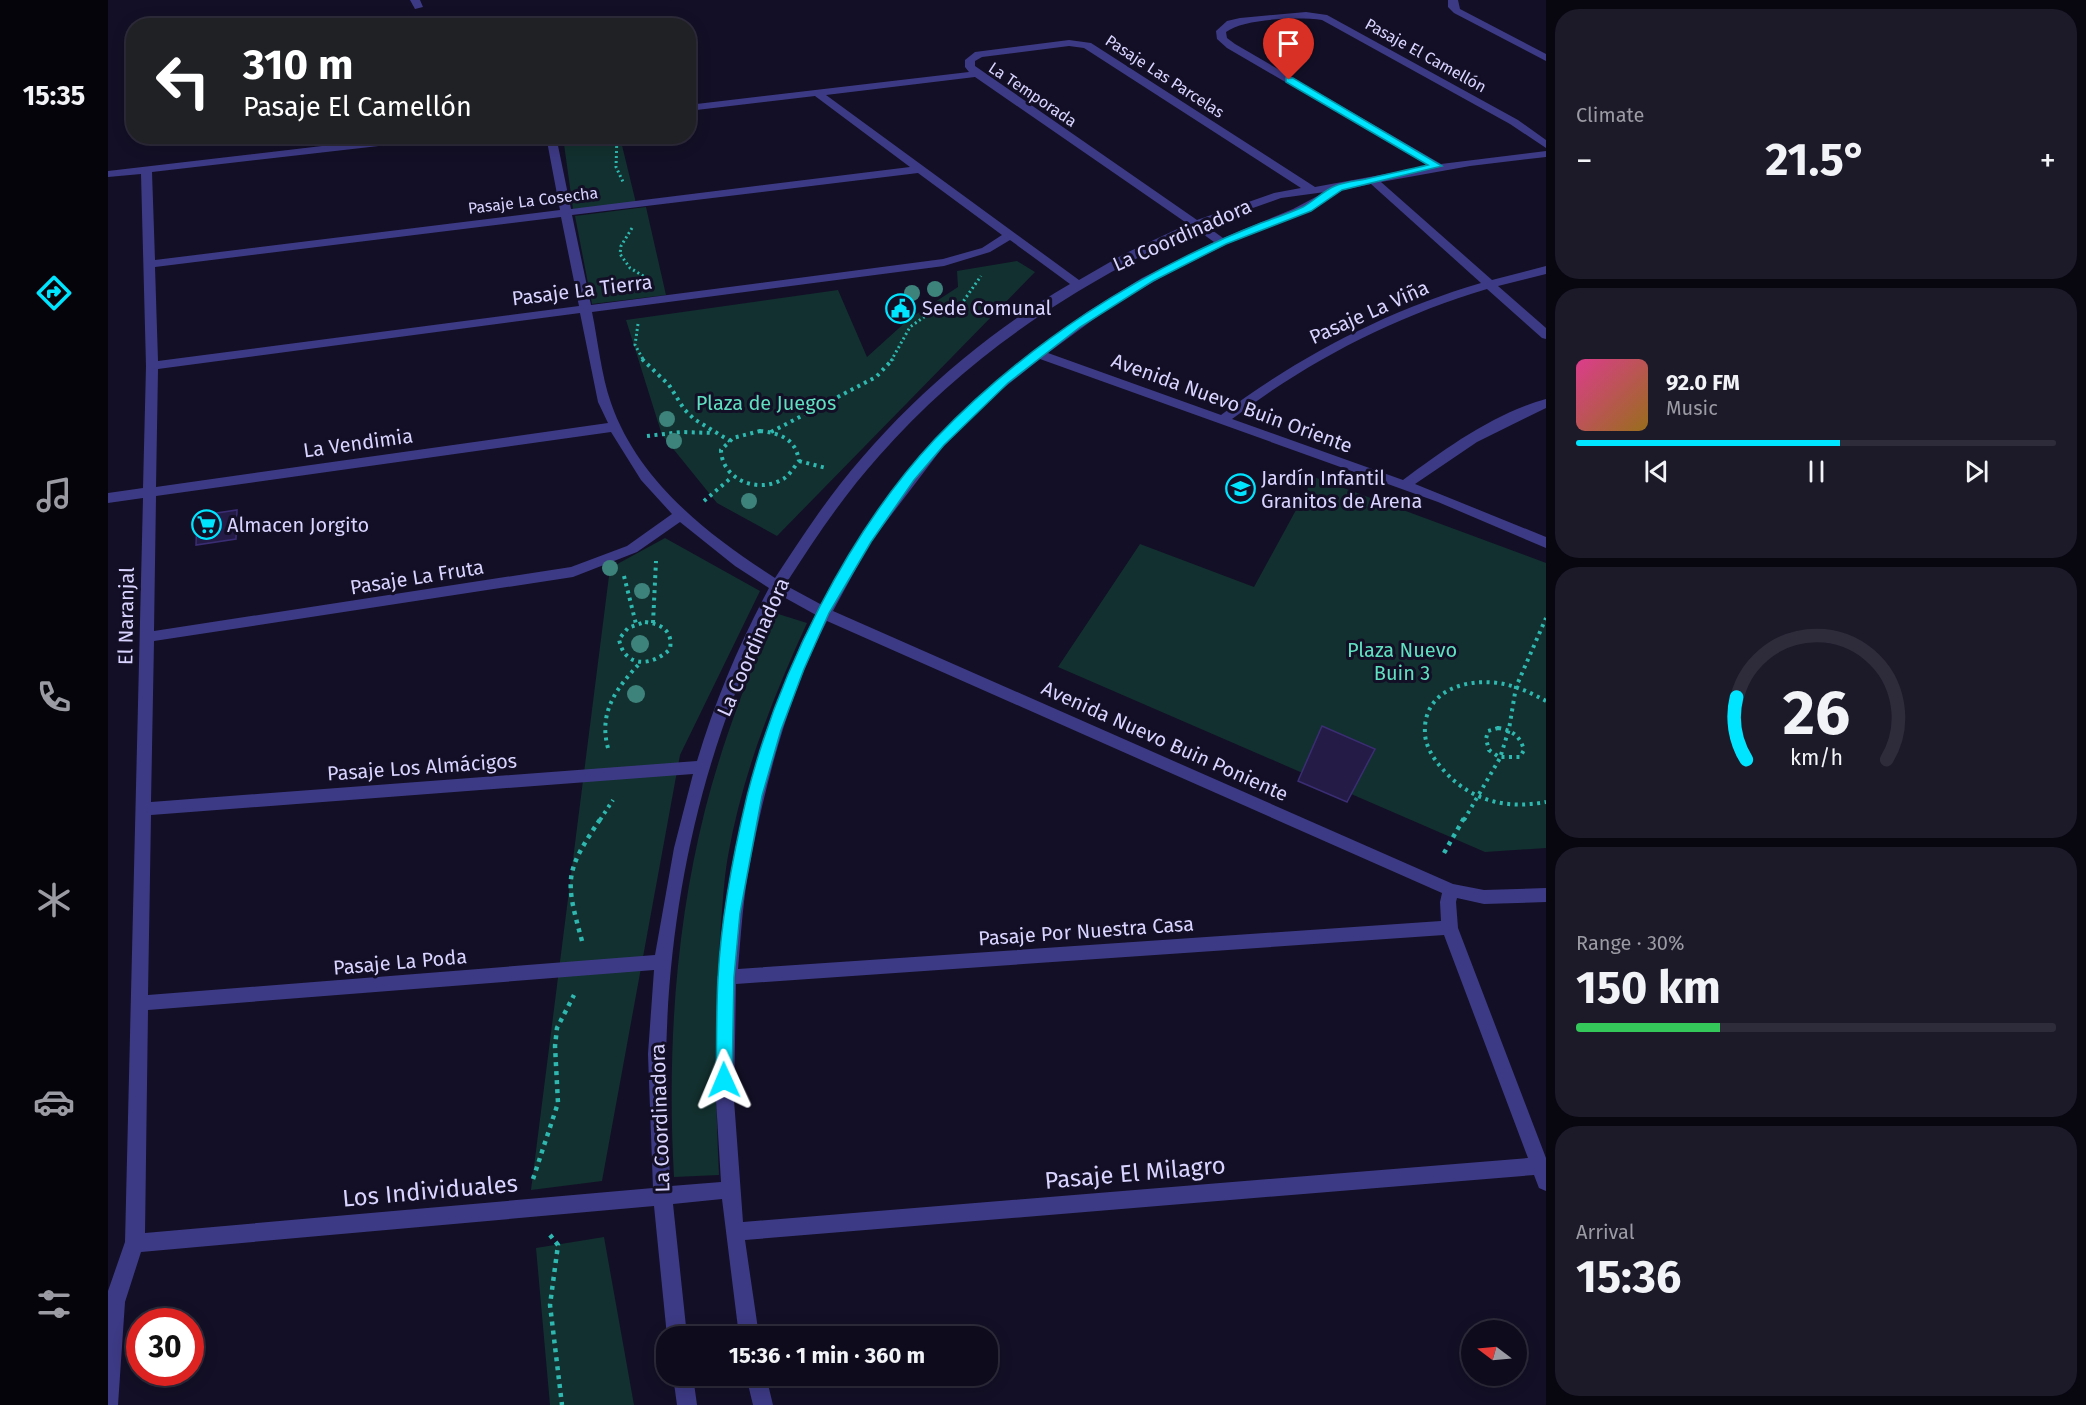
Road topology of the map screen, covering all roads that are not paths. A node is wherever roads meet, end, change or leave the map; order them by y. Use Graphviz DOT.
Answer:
graph roads {
  1 [pos="1452,0"];
  2 [pos="1546,58"];
  3 [pos="977,74"];
  4 [pos="817,93"];
  5 [pos="696,107"];
  6 [pos="371,144"];
  7 [pos="553,144"];
  8 [pos="1546,145"];
  9 [pos="1546,154"];
  10 [pos="1437,166"];
  11 [pos="920,169"];
  12 [pos="146,170"];
  13 [pos="108,174"];
  14 [pos="1372,179"];
  15 [pos="1339,188"];
  16 [pos="1311,189"];
  17 [pos="566,213"];
  18 [pos="1196,224"];
  19 [pos="1010,235"];
  20 [pos="1222,242"];
  21 [pos="149,264"];
  22 [pos="1546,270"];
  23 [pos="1077,284"];
  24 [pos="1490,284"];
  25 [pos="585,310"];
  26 [pos="1546,335"];
  27 [pos="1039,354"];
  28 [pos="152,366"];
  29 [pos="1546,403"];
  30 [pos="1222,420"];
  31 [pos="613,427"];
  32 [pos="1405,485"];
  33 [pos="150,492"];
  34 [pos="108,498"];
  35 [pos="679,516"];
  36 [pos="1546,543"];
  37 [pos="777,586"];
  38 [pos="823,613"];
  39 [pos="147,637"];
  40 [pos="704,767"];
  41 [pos="143,808"];
  42 [pos="1451,890"];
  43 [pos="1546,895"];
  44 [pos="1450,927"];
  45 [pos="663,962"];
  46 [pos="726,977"];
  47 [pos="140,1003"];
  48 [pos="1543,1174"];
  49 [pos="729,1190"];
  50 [pos="662,1195"];
  51 [pos="735,1232"];
  52 [pos="135,1242"];
  53 [pos="676,1326"];
  54 [pos="748,1326"];
  55 [pos="684,1386"];
  56 [pos="758,1386"];
  57 [pos="108,1405"];
  58 [pos="687,1405"];
  59 [pos="763,1405"];
  1 -- 2 [label="street"];
  3 -- 4 [label="street, La Temporada"];
  3 -- 16 [label="street, Pasaje Las Parcelas"];
  3 -- 18 [label="street, La Temporada"];
  4 -- 5 [label="street, La Temporada"];
  4 -- 11 [label="street"];
  6 -- 12 [label="street"];
  7 -- 17 [label="street, Avenida Nuevo Buin Poniente"];
  8 -- 10 [label="street, Pasaje El Camellón"];
  9 -- 10 [label="street, La Coordinadora"];
  10 -- 14 [label="street, La Coordinadora"];
  11 -- 17 [label="street, Pasaje La Cosecha"];
  11 -- 19 [label="street"];
  12 -- 13 [label="street"];
  12 -- 21 [label="street, El Naranjal"];
  14 -- 15 [label="street, La Coordinadora"];
  14 -- 24 [label="street"];
  15 -- 16 [label="street, La Coordinadora"];
  15 -- 20 [label="street, La Coordinadora"];
  16 -- 18 [label="street, La Coordinadora"];
  17 -- 21 [label="street, Pasaje La Cosecha"];
  17 -- 25 [label="street, Avenida Nuevo Buin Poniente"];
  18 -- 20 [label="street, La Temporada"];
  18 -- 23 [label="street, La Coordinadora"];
  19 -- 23 [label="street"];
  19 -- 25 [label="street, Pasaje La Tierra"];
  20 -- 27 [label="street, La Coordinadora"];
  21 -- 28 [label="street, El Naranjal"];
  22 -- 24 [label="street, Pasaje La Viña"];
  23 -- 37 [label="street, La Coordinadora"];
  24 -- 26 [label="street"];
  24 -- 30 [label="street, Pasaje La Viña"];
  25 -- 28 [label="street, Pasaje La Tierra"];
  25 -- 31 [label="street, Avenida Nuevo Buin Poniente"];
  27 -- 30 [label="street, Avenida Nuevo Buin Oriente"];
  27 -- 38 [label="street, La Coordinadora"];
  28 -- 33 [label="street, El Naranjal"];
  29 -- 32 [label="street"];
  30 -- 32 [label="street, Avenida Nuevo Buin Oriente"];
  31 -- 33 [label="street, La Vendimia"];
  31 -- 35 [label="street, Avenida Nuevo Buin Poniente"];
  32 -- 36 [label="street, Avenida Nuevo Buin Oriente"];
  33 -- 34 [label="street, La Vendimia"];
  33 -- 39 [label="street, El Naranjal"];
  35 -- 37 [label="street, Avenida Nuevo Buin Poniente"];
  35 -- 39 [label="street, Pasaje La Fruta"];
  37 -- 38 [label="street, Avenida Nuevo Buin Poniente"];
  37 -- 40 [label="street, La Coordinadora"];
  38 -- 42 [label="street, Avenida Nuevo Buin Poniente"];
  38 -- 46 [label="street, La Coordinadora"];
  39 -- 41 [label="street, El Naranjal"];
  40 -- 41 [label="street, Pasaje Los Almácigos"];
  40 -- 45 [label="street, La Coordinadora"];
  41 -- 47 [label="street, El Naranjal"];
  42 -- 43 [label="street, Avenida Nuevo Buin Poniente"];
  42 -- 44 [label="street"];
  44 -- 46 [label="street, Pasaje Por Nuestra Casa"];
  44 -- 48 [label="street"];
  45 -- 47 [label="street, Pasaje La Poda"];
  45 -- 50 [label="street, La Coordinadora"];
  46 -- 49 [label="street, La Coordinadora"];
  47 -- 52 [label="street, El Naranjal"];
  48 -- 51 [label="street, Pasaje El Milagro"];
  49 -- 50 [label="street, Los Individuales"];
  49 -- 51 [label="street, La Coordinadora"];
  50 -- 52 [label="street, Los Individuales"];
  50 -- 53 [label="street, La Coordinadora"];
  51 -- 54 [label="street, La Coordinadora"];
  52 -- 57 [label="street"];
  55 -- 58 [label="street"];
  56 -- 59 [label="street"];
}
